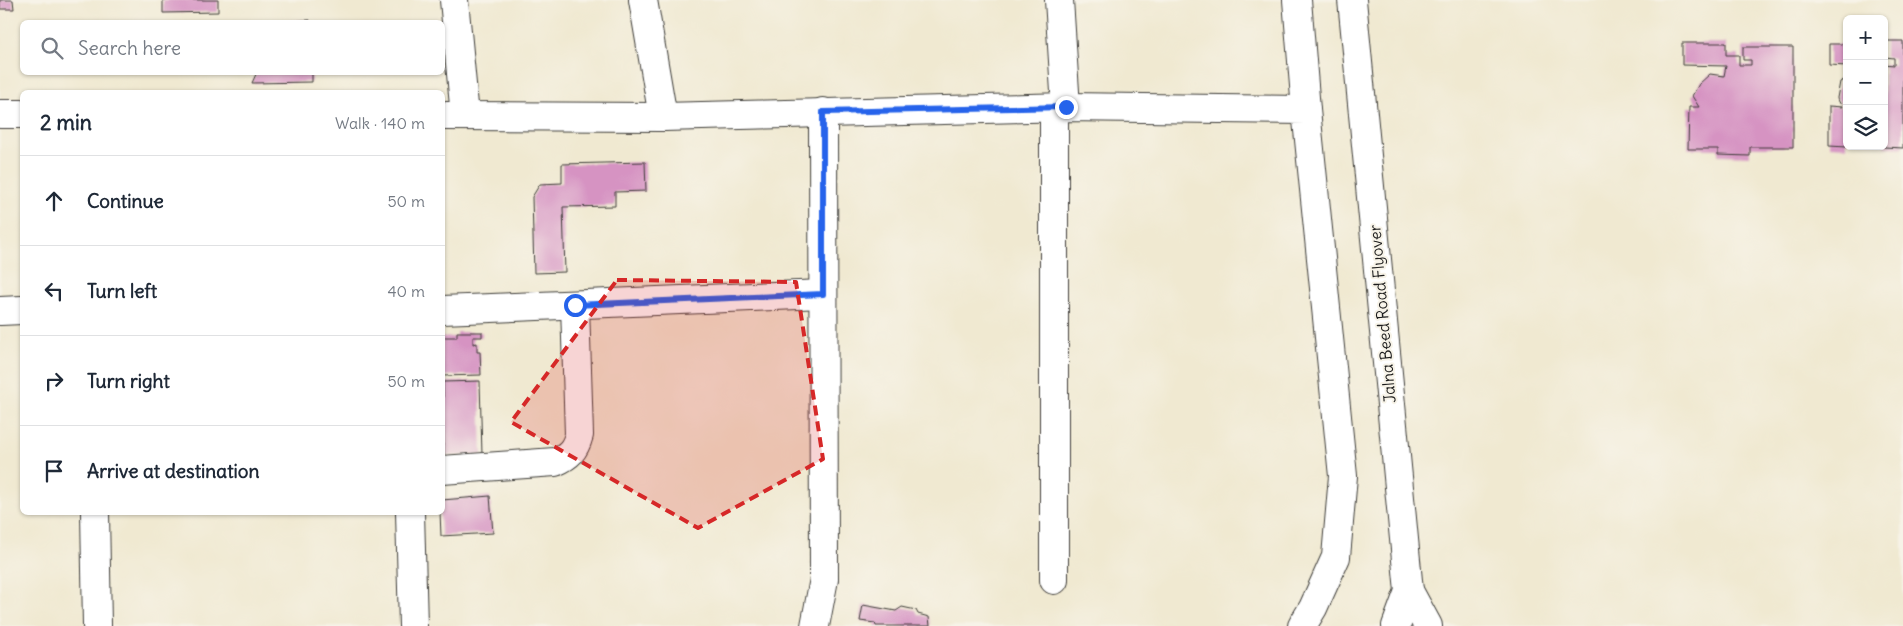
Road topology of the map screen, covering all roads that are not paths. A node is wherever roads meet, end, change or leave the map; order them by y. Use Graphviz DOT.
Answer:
graph roads {
  1 [pos="454,0"];
  2 [pos="643,0"];
  3 [pos="1059,0"];
  4 [pos="1297,0"];
  5 [pos="1352,0"];
  6 [pos="1060,108"];
  7 [pos="1306,110"];
  8 [pos="823,112"];
  9 [pos="0,114"];
  10 [pos="20,114"];
  11 [pos="454,116"];
  12 [pos="663,117"];
  13 [pos="823,294"];
  14 [pos="575,305"];
  15 [pos="20,310"];
  16 [pos="445,310"];
  17 [pos="0,311"];
  18 [pos="445,470"];
  19 [pos="95,515"];
  20 [pos="410,515"];
  21 [pos="1054,580"];
  22 [pos="1409,591"];
  23 [pos="97,626"];
  24 [pos="413,626"];
  25 [pos="815,626"];
  26 [pos="1302,626"];
  27 [pos="1396,626"];
  28 [pos="1428,626"];
  1 -- 11 [label="street"];
  2 -- 12 [label="street"];
  3 -- 6 [label="street"];
  4 -- 7 [label="street"];
  5 -- 22 [label="street, Jalna Beed Road Flyover"];
  6 -- 7 [label="street"];
  6 -- 8 [label="street"];
  6 -- 21 [label="street"];
  7 -- 26 [label="street"];
  8 -- 12 [label="street"];
  8 -- 13 [label="street"];
  9 -- 10 [label="street"];
  11 -- 12 [label="street"];
  13 -- 14 [label="street"];
  13 -- 25 [label="street"];
  14 -- 16 [label="street"];
  14 -- 18 [label="street"];
  15 -- 17 [label="street"];
  19 -- 23 [label="street"];
  20 -- 24 [label="street"];
  22 -- 27 [label="street, Jalna Beed Road Flyover"];
  22 -- 28 [label="street"];
}
